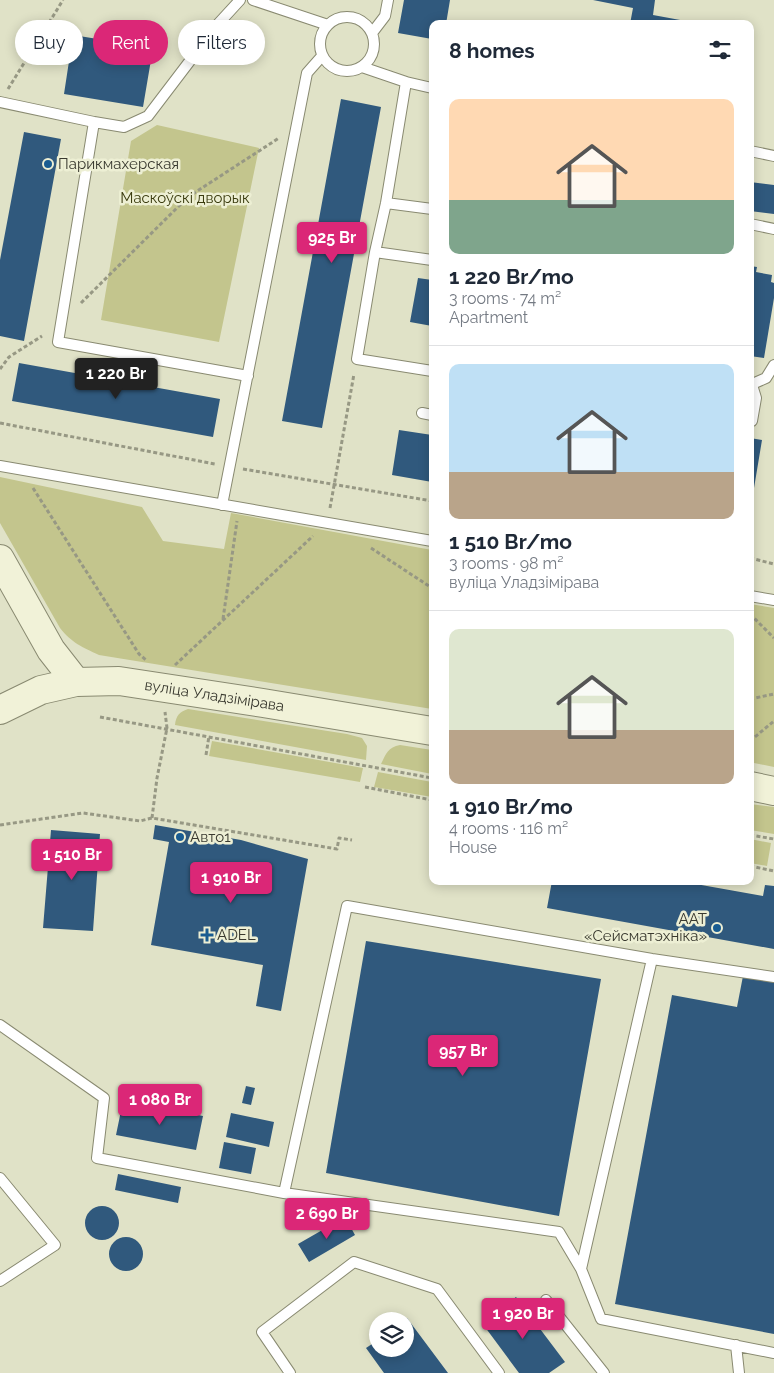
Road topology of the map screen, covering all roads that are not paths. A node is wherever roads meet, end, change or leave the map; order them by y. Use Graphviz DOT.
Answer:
graph roads {
  1 [pos="240,0"];
  2 [pos="253,0"];
  3 [pos="388,0"];
  4 [pos="328,25"];
  5 [pos="372,33"];
  6 [pos="322,56"];
  7 [pos="362,67"];
  8 [pos="406,82"];
  9 [pos="429,87"];
  10 [pos="2,98"];
  11 [pos="94,122"];
  12 [pos="754,152"];
  13 [pos="774,156"];
  14 [pos="386,203"];
  15 [pos="429,209"];
  16 [pos="754,225"];
  17 [pos="774,229"];
  18 [pos="374,252"];
  19 [pos="429,260"];
  20 [pos="774,365"];
  21 [pos="429,371"];
  22 [pos="248,376"];
  23 [pos="754,384"];
  24 [pos="754,393"];
  25 [pos="754,410"];
  26 [pos="0,466"];
  27 [pos="222,505"];
  28 [pos="429,540"];
  29 [pos="0,559"];
  30 [pos="754,597"];
  31 [pos="774,600"];
  32 [pos="76,682"];
  33 [pos="0,710"];
  34 [pos="429,731"];
  35 [pos="754,787"];
  36 [pos="774,790"];
  37 [pos="652,959"];
  38 [pos="774,977"];
  39 [pos="0,1026"];
  40 [pos="0,1178"];
  41 [pos="284,1193"];
  42 [pos="580,1269"];
  43 [pos="0,1281"];
  44 [pos="546,1300"];
  45 [pos="736,1345"];
  46 [pos="774,1353"];
  47 [pos="290,1373"];
  48 [pos="499,1373"];
  49 [pos="604,1373"];
  50 [pos="739,1373"];
  1 -- 11 [label="lane"];
  2 -- 4 [label="lane"];
  3 -- 5 [label="lane"];
  4 -- 5 [label="lane"];
  4 -- 6 [label="lane"];
  5 -- 7 [label="lane"];
  6 -- 7 [label="lane"];
  6 -- 22 [label="lane"];
  7 -- 8 [label="lane"];
  8 -- 9 [label="lane"];
  8 -- 14 [label="lane"];
  10 -- 11 [label="lane"];
  11 -- 22 [label="lane"];
  12 -- 13 [label="lane"];
  14 -- 15 [label="lane"];
  14 -- 18 [label="lane"];
  16 -- 17 [label="lane"];
  18 -- 19 [label="lane"];
  18 -- 21 [label="lane"];
  20 -- 23 [label="lane"];
  22 -- 27 [label="lane"];
  24 -- 25 [label="lane"];
  26 -- 27 [label="lane"];
  27 -- 28 [label="lane"];
  29 -- 32 [label="main road"];
  30 -- 31 [label="lane"];
  32 -- 33 [label="main road, вуліца Уладзімірава"];
  32 -- 34 [label="main road, вуліца Уладзімірава"];
  35 -- 36 [label="main road"];
  37 -- 38 [label="lane"];
  37 -- 41 [label="lane"];
  37 -- 42 [label="lane"];
  39 -- 41 [label="lane"];
  40 -- 43 [label="lane"];
  41 -- 42 [label="lane"];
  42 -- 45 [label="lane"];
  44 -- 49 [label="lane"];
  45 -- 46 [label="lane"];
  45 -- 50 [label="lane"];
  47 -- 48 [label="lane"];
}
